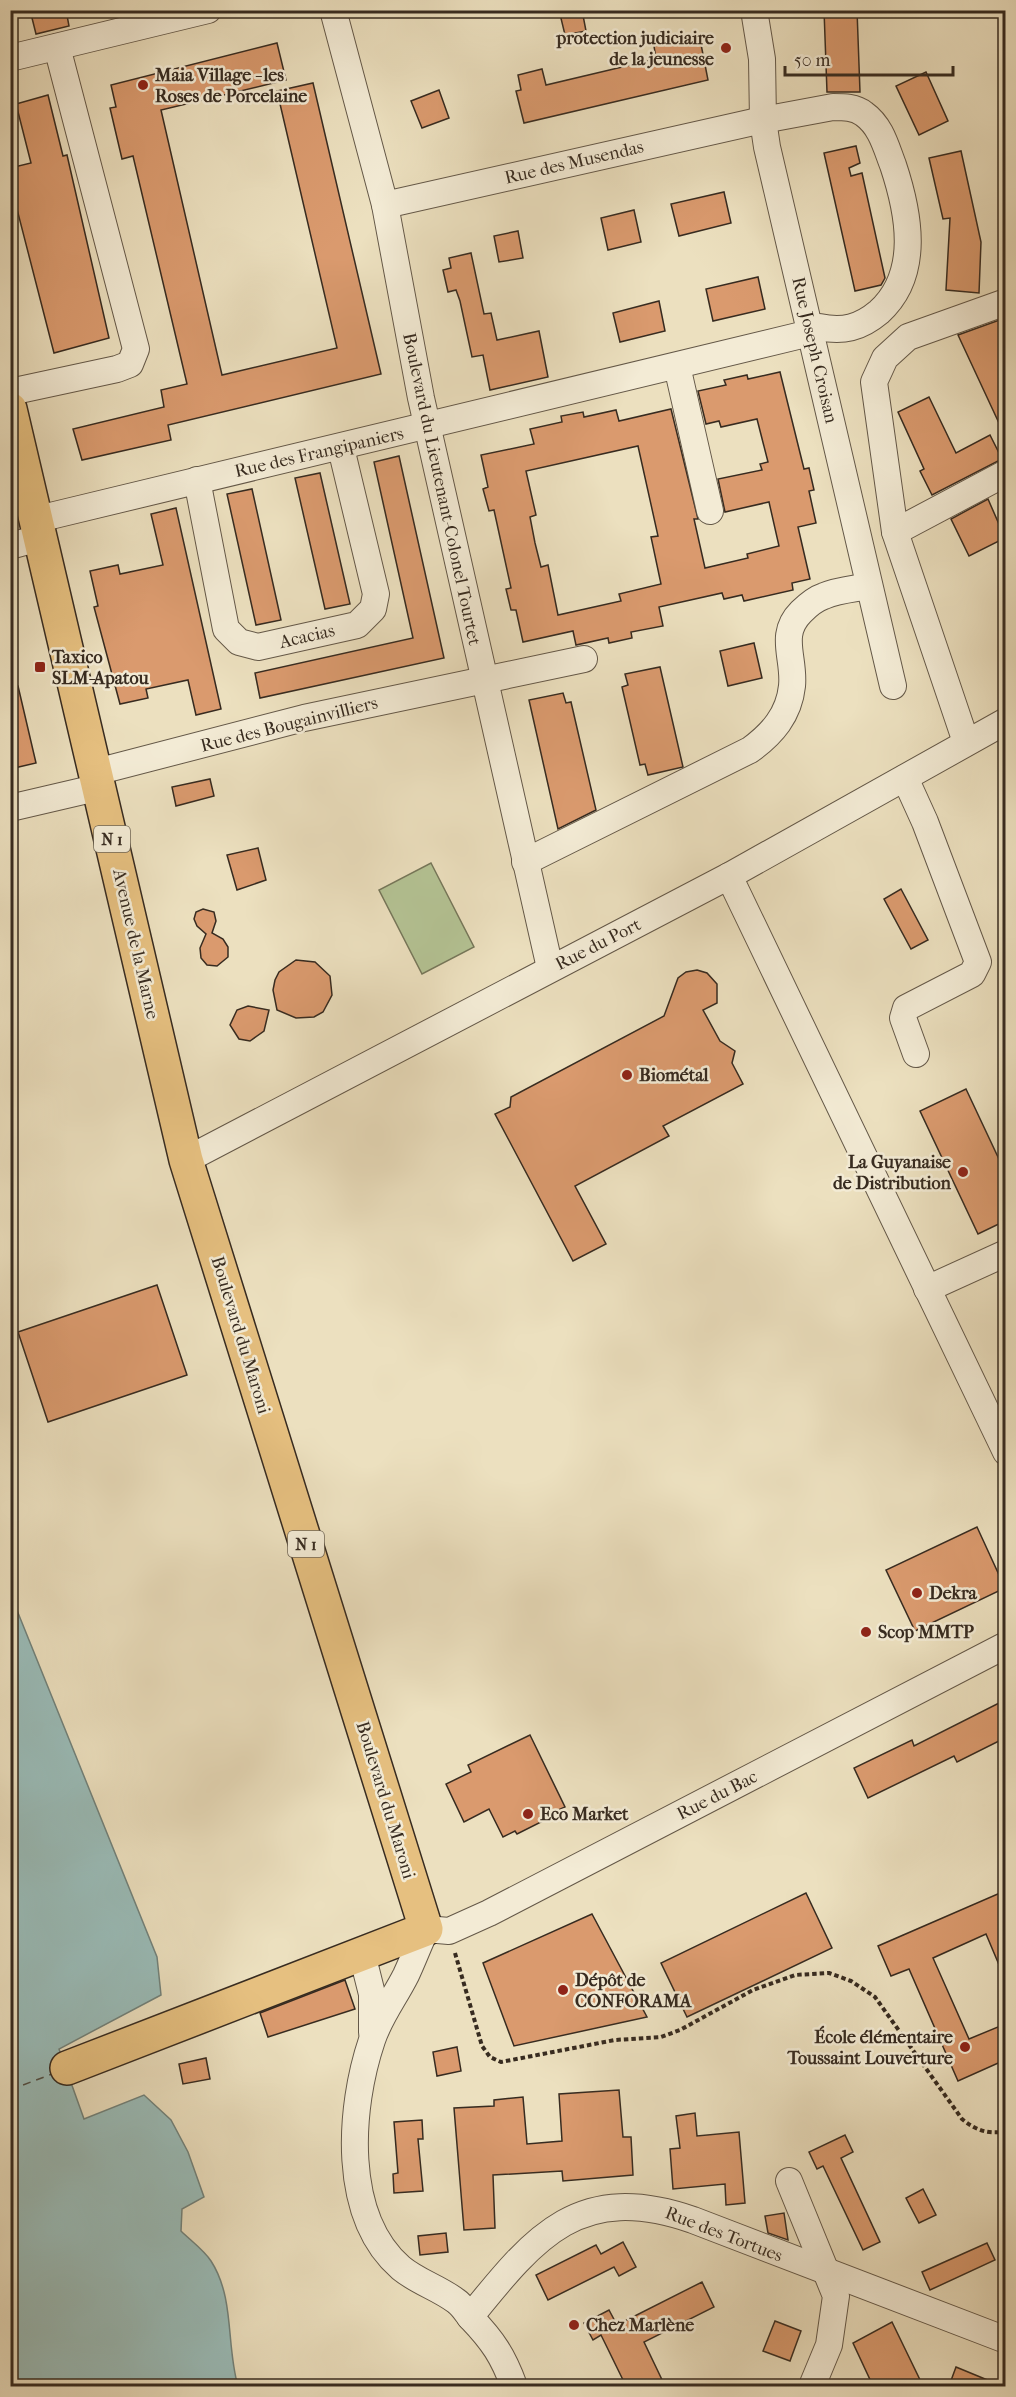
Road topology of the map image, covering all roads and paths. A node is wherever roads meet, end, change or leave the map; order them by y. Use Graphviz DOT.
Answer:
graph roads {
  1 [pos="208,10"];
  2 [pos="333,10"];
  3 [pos="754,10"];
  4 [pos="57,46"];
  5 [pos="10,58"];
  6 [pos="762,120"];
  7 [pos="385,205"];
  8 [pos="1005,302"];
  9 [pos="810,333"];
  10 [pos="677,366"];
  11 [pos="10,392"];
  12 [pos="10,409"];
  13 [pos="429,425"];
  14 [pos="341,448"];
  15 [pos="1005,473"];
  16 [pos="196,480"];
  17 [pos="710,511"];
  18 [pos="895,532"];
  19 [pos="29,535"];
  20 [pos="869,586"];
  21 [pos="584,659"];
  22 [pos="483,679"];
  23 [pos="893,686"];
  24 [pos="1005,721"];
  25 [pos="966,742"];
  26 [pos="905,778"];
  27 [pos="98,780"];
  28 [pos="10,808"];
  29 [pos="525,862"];
  30 [pos="729,876"];
  31 [pos="550,968"];
  32 [pos="916,1054"];
  33 [pos="186,1160"];
  34 [pos="1005,1253"];
  35 [pos="927,1289"];
  36 [pos="1005,1452"];
  37 [pos="1005,1645"];
  38 [pos="437,1930"];
  39 [pos="362,1954"];
  40 [pos="372,2041"];
  41 [pos="67,2068"];
  42 [pos="1005,2131"];
  43 [pos="789,2181"];
  44 [pos="828,2274"];
  45 [pos="470,2316"];
  46 [pos="1005,2340"];
  47 [pos="514,2386"];
  48 [pos="812,2386"];
  1 -- 4 [label="street"];
  2 -- 7 [label="street, Boulevard du Lieutenant-Colonel Tourtet"];
  3 -- 6 [label="street, Rue Joseph Croisan"];
  4 -- 5 [label="street"];
  4 -- 11 [label="street"];
  6 -- 7 [label="street, Rue des Musendas"];
  6 -- 9 [label="street, Rue Joseph Croisan"];
  6 -- 9 [label="street, Rue des Musendas"];
  7 -- 13 [label="street, Boulevard du Lieutenant-Colonel Tourtet"];
  8 -- 18 [label="street"];
  9 -- 10 [label="street, Rue des Frangipaniers"];
  9 -- 20 [label="street, Rue Joseph Croisan"];
  10 -- 13 [label="street, Rue des Frangipaniers"];
  10 -- 17 [label="street"];
  12 -- 19 [label="main road, N 1"];
  13 -- 14 [label="street, Rue des Frangipaniers"];
  13 -- 22 [label="street, Boulevard du Lieutenant-Colonel Tourtet"];
  14 -- 16 [label="street, Rue des Frangipaniers"];
  14 -- 16 [label="street, Acacias"];
  15 -- 18 [label="street"];
  16 -- 19 [label="street, Rue des Frangipaniers"];
  18 -- 25 [label="street"];
  19 -- 27 [label="main road, Avenue de la Marne / N 1"];
  20 -- 23 [label="street, Rue Joseph Croisan"];
  20 -- 29 [label="street"];
  21 -- 22 [label="street, Rue des Bougainvilliers"];
  22 -- 27 [label="street, Rue des Bougainvilliers"];
  22 -- 29 [label="street, Boulevard du Lieutenant-Colonel Tourtet"];
  24 -- 25 [label="street, Rue du Port"];
  25 -- 26 [label="street, Rue du Port"];
  26 -- 30 [label="street, Rue du Port"];
  26 -- 32 [label="street"];
  27 -- 28 [label="street, Rue des Bougainvilliers"];
  27 -- 33 [label="main road, Avenue de la Marne / N 1"];
  29 -- 31 [label="street, Boulevard du Lieutenant-Colonel Tourtet"];
  30 -- 31 [label="street, Rue du Port"];
  30 -- 35 [label="street"];
  31 -- 33 [label="street, Rue du Port"];
  33 -- 38 [label="main road, Boulevard du Maroni / N 1"];
  34 -- 35 [label="street"];
  35 -- 36 [label="street"];
  37 -- 38 [label="street, Rue du Bac"];
  38 -- 39 [label="main road"];
  38 -- 40 [label="street"];
  38 -- 42 [label="path"];
  39 -- 40 [label="street"];
  39 -- 41 [label="main road"];
  40 -- 45 [label="street"];
  43 -- 44 [label="street"];
  44 -- 45 [label="street, Rue des Tortues"];
  44 -- 46 [label="street, Rue des Tortues"];
  44 -- 48 [label="street"];
  45 -- 47 [label="street"];
}
